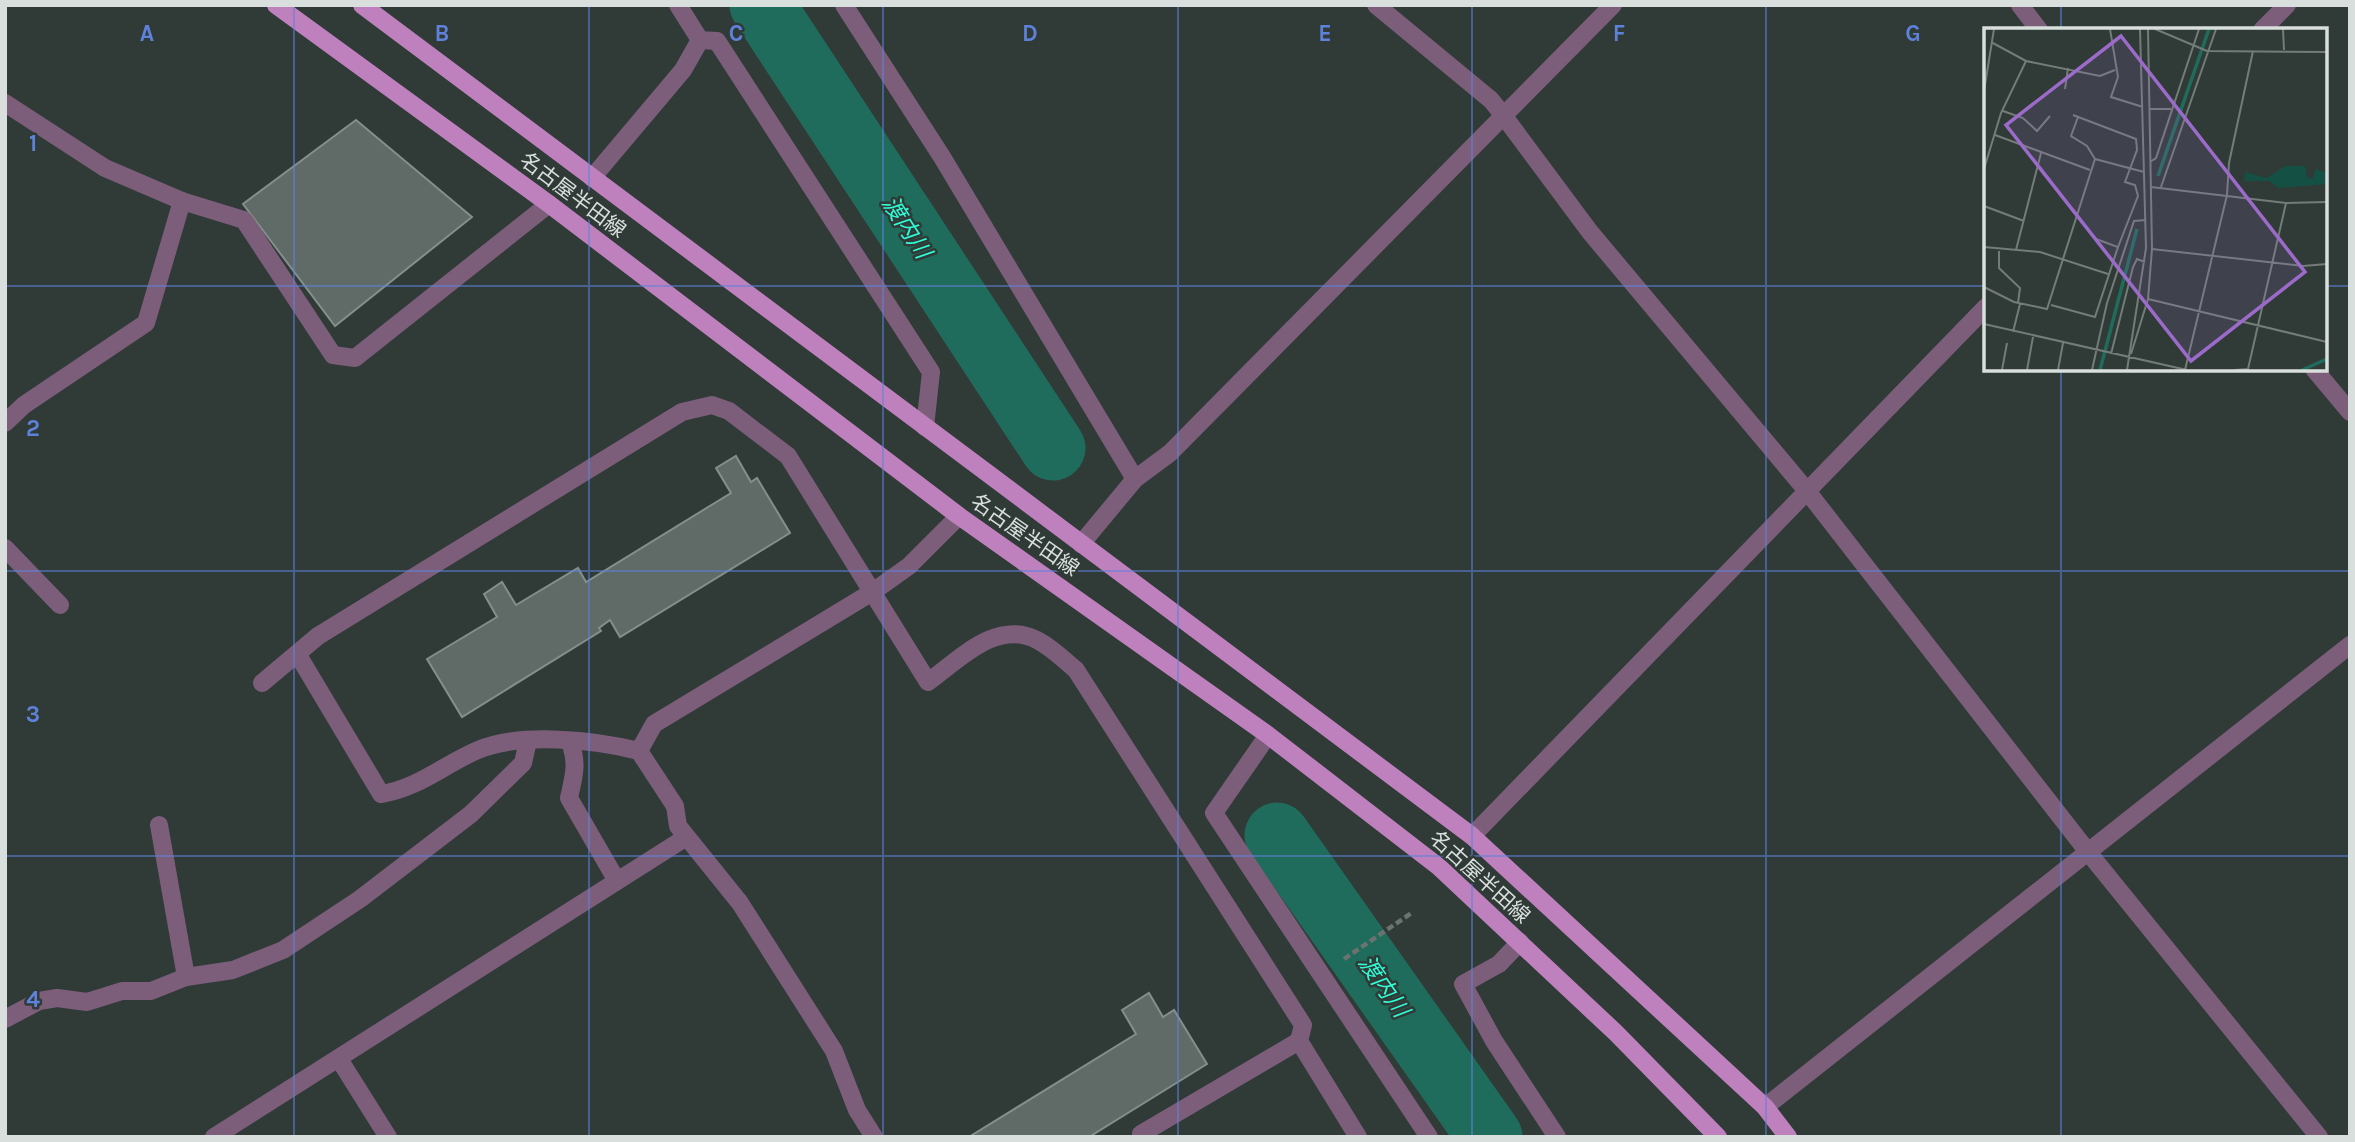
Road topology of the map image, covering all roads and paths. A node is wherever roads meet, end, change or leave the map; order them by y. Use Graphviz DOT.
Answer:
graph roads {
  1 [pos="276,5"];
  2 [pos="362,5"];
  3 [pos="678,5"];
  4 [pos="844,5"];
  5 [pos="1376,5"];
  6 [pos="1613,5"];
  7 [pos="2020,5"];
  8 [pos="2287,5"];
  9 [pos="2037,28"];
  10 [pos="2264,28"];
  11 [pos="700,40"];
  12 [pos="5,103"];
  13 [pos="1503,115"];
  14 [pos="592,178"];
  15 [pos="182,201"];
  16 [pos="549,204"];
  17 [pos="1984,309"];
  18 [pos="2316,371"];
  19 [pos="2350,412"];
  20 [pos="5,423"];
  21 [pos="925,427"];
  22 [pos="1135,479"];
  23 [pos="1807,492"];
  24 [pos="959,516"];
  25 [pos="1081,544"];
  26 [pos="5,548"];
  27 [pos="874,591"];
  28 [pos="60,605"];
  29 [pos="2350,645"];
  30 [pos="298,654"];
  31 [pos="262,683"];
  32 [pos="1268,735"];
  33 [pos="528,741"];
  34 [pos="570,742"];
  35 [pos="639,751"];
  36 [pos="159,825"];
  37 [pos="1472,836"];
  38 [pos="685,838"];
  39 [pos="2088,852"];
  40 [pos="617,881"];
  41 [pos="1413,912"];
  42 [pos="1520,942"];
  43 [pos="1320,975"];
  44 [pos="186,977"];
  45 [pos="5,1019"];
  46 [pos="1299,1041"];
  47 [pos="339,1059"];
  48 [pos="1765,1107"];
  49 [pos="1141,1134"];
  50 [pos="214,1137"];
  51 [pos="388,1137"];
  52 [pos="874,1137"];
  53 [pos="1358,1137"];
  54 [pos="1429,1137"];
  55 [pos="1557,1137"];
  56 [pos="1718,1137"];
  57 [pos="1788,1137"];
  58 [pos="2319,1137"];
  1 -- 16 [label="main road, 名古屋半田線"];
  2 -- 14 [label="main road, 名古屋半田線"];
  3 -- 11 [label="street"];
  4 -- 22 [label="street"];
  5 -- 13 [label="street"];
  6 -- 13 [label="street"];
  7 -- 9 [label="street"];
  8 -- 10 [label="street"];
  11 -- 14 [label="street"];
  11 -- 21 [label="street"];
  12 -- 15 [label="street"];
  13 -- 22 [label="street"];
  13 -- 23 [label="street"];
  14 -- 21 [label="main road, 名古屋半田線"];
  15 -- 16 [label="street"];
  15 -- 20 [label="street"];
  16 -- 24 [label="main road, 名古屋半田線"];
  17 -- 23 [label="street"];
  18 -- 19 [label="street"];
  21 -- 25 [label="main road, 名古屋半田線"];
  22 -- 25 [label="street"];
  23 -- 37 [label="street"];
  23 -- 39 [label="street"];
  24 -- 27 [label="street"];
  24 -- 32 [label="main road, 名古屋半田線"];
  25 -- 37 [label="main road, 名古屋半田線"];
  26 -- 28 [label="street"];
  27 -- 30 [label="street"];
  27 -- 35 [label="street"];
  27 -- 46 [label="street"];
  29 -- 39 [label="street"];
  30 -- 31 [label="street"];
  30 -- 33 [label="street"];
  32 -- 42 [label="main road, 名古屋半田線"];
  32 -- 43 [label="street"];
  33 -- 34 [label="street"];
  33 -- 44 [label="street"];
  34 -- 35 [label="street"];
  34 -- 40 [label="street"];
  35 -- 38 [label="street"];
  36 -- 44 [label="street"];
  37 -- 48 [label="main road, 名古屋半田線"];
  38 -- 40 [label="street"];
  38 -- 52 [label="street"];
  39 -- 48 [label="street"];
  39 -- 58 [label="street"];
  40 -- 47 [label="street"];
  41 -- 43 [label="path"];
  42 -- 55 [label="street"];
  42 -- 56 [label="main road, 名古屋半田線"];
  43 -- 54 [label="street"];
  44 -- 45 [label="street"];
  46 -- 49 [label="street"];
  46 -- 53 [label="street"];
  47 -- 50 [label="street"];
  47 -- 51 [label="street"];
  48 -- 57 [label="main road, 名古屋半田線"];
}
